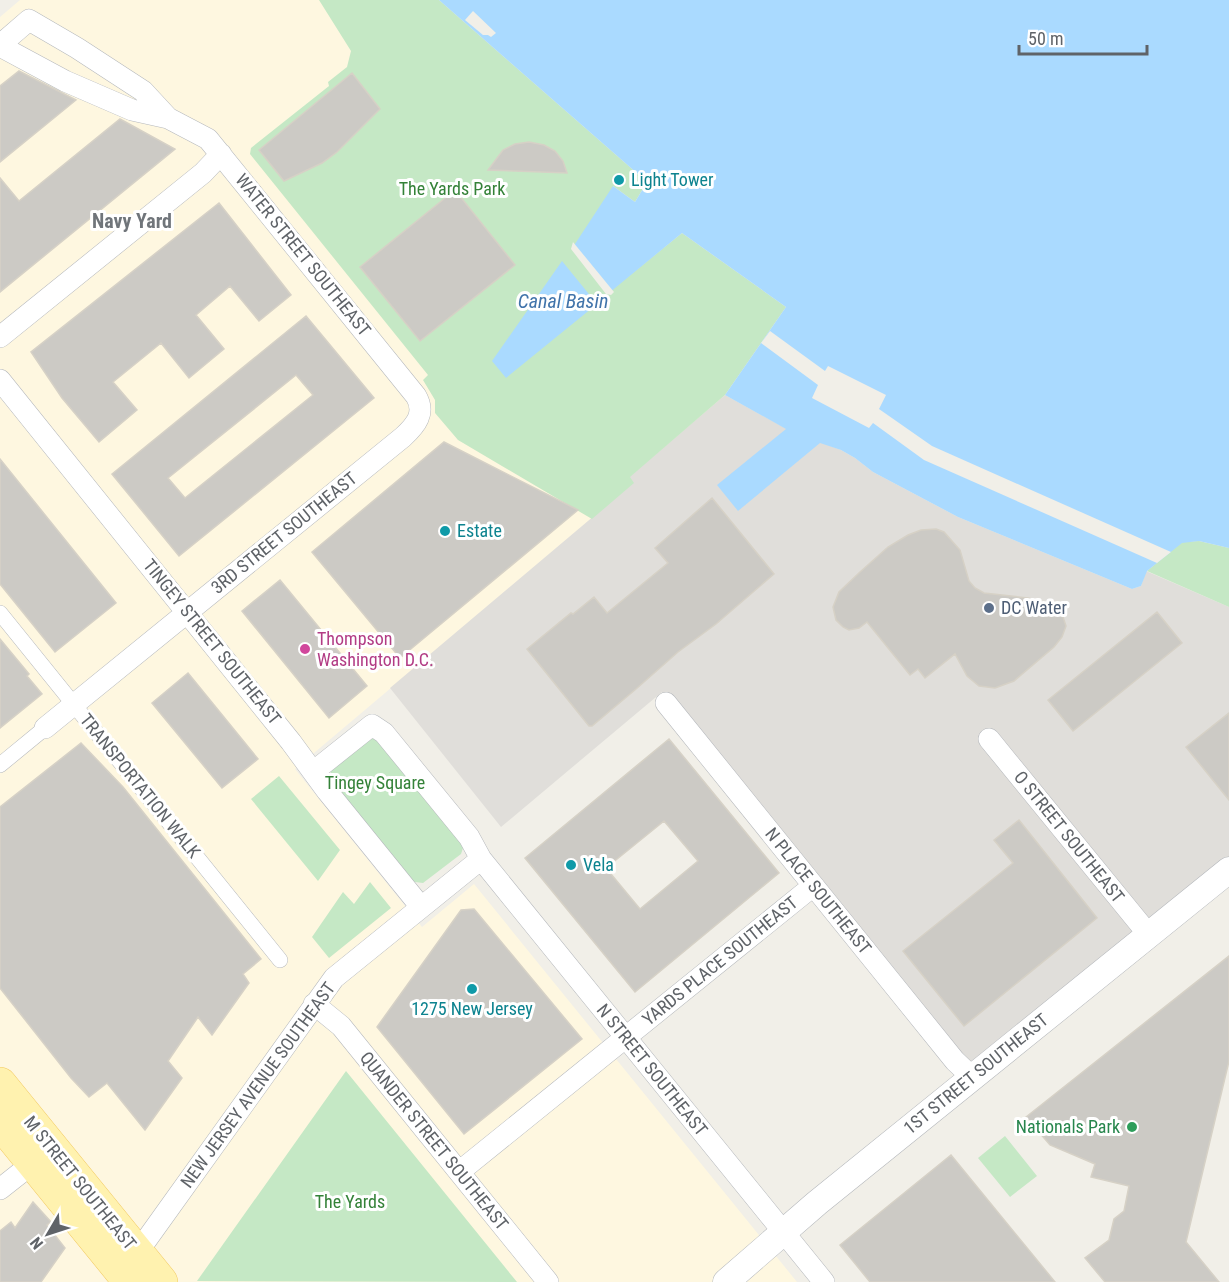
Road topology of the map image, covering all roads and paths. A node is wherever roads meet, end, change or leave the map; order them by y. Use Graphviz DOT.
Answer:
graph roads {
  1 [pos="0,45"];
  2 [pos="168,118"];
  3 [pos="221,154"];
  4 [pos="0,337"];
  5 [pos="0,380"];
  6 [pos="421,410"];
  7 [pos="187,612"];
  8 [pos="0,613"];
  9 [pos="666,703"];
  10 [pos="74,705"];
  11 [pos="45,728"];
  12 [pos="989,739"];
  13 [pos="0,765"];
  14 [pos="313,772"];
  15 [pos="481,859"];
  16 [pos="1229,870"];
  17 [pos="813,886"];
  18 [pos="421,907"];
  19 [pos="1149,935"];
  20 [pos="280,960"];
  21 [pos="314,1004"];
  22 [pos="626,1038"];
  23 [pos="972,1077"];
  24 [pos="0,1084"];
  25 [pos="0,1122"];
  26 [pos="33,1163"];
  27 [pos="459,1172"];
  28 [pos="0,1190"];
  29 [pos="784,1233"];
  30 [pos="134,1268"];
  31 [pos="161,1282"];
  32 [pos="548,1282"];
  33 [pos="726,1282"];
  34 [pos="824,1282"];
  1 -- 2 [label="street, WATER STREET SOUTHEAST"];
  1 -- 2 [label="street, WATER STREET SOUTHEAST"];
  2 -- 3 [label="street, WATER STREET SOUTHEAST"];
  3 -- 4 [label="street"];
  3 -- 6 [label="street, WATER STREET SOUTHEAST"];
  5 -- 7 [label="street, TINGEY STREET SOUTHEAST"];
  6 -- 7 [label="street, 3RD STREET SOUTHEAST"];
  7 -- 10 [label="street, 3RD STREET SOUTHEAST"];
  7 -- 14 [label="street, TINGEY STREET SOUTHEAST"];
  8 -- 10 [label="street, TRANSPORTATION WALK"];
  9 -- 17 [label="street, N PLACE SOUTHEAST"];
  10 -- 11 [label="street, 3RD STREET SOUTHEAST"];
  10 -- 20 [label="street, TRANSPORTATION WALK"];
  11 -- 13 [label="street, 3RD STREET SOUTHEAST"];
  12 -- 19 [label="street, O STREET SOUTHEAST"];
  14 -- 15 [label="street, N STREET SOUTHEAST"];
  14 -- 18 [label="street, TINGEY STREET SOUTHEAST"];
  15 -- 18 [label="street, NEW JERSEY AVENUE SOUTHEAST"];
  15 -- 22 [label="street, N STREET SOUTHEAST"];
  16 -- 19 [label="street, 1ST STREET SOUTHEAST"];
  17 -- 22 [label="street, YARDS PLACE SOUTHEAST"];
  17 -- 23 [label="street, N PLACE SOUTHEAST"];
  18 -- 21 [label="street, NEW JERSEY AVENUE SOUTHEAST"];
  19 -- 23 [label="street, 1ST STREET SOUTHEAST"];
  21 -- 27 [label="street, QUANDER STREET SOUTHEAST"];
  21 -- 30 [label="street, NEW JERSEY AVENUE SOUTHEAST"];
  22 -- 27 [label="street, YARDS PLACE SOUTHEAST"];
  22 -- 29 [label="street, N STREET SOUTHEAST"];
  23 -- 29 [label="street, 1ST STREET SOUTHEAST"];
  24 -- 30 [label="main road, M STREET SOUTHEAST"];
  25 -- 26 [label="main road, M STREET SOUTHEAST"];
  26 -- 28 [label="street"];
  26 -- 30 [label="main road, M STREET SOUTHEAST"];
  27 -- 32 [label="street, QUANDER STREET SOUTHEAST"];
  29 -- 33 [label="street, 1ST STREET SOUTHEAST"];
  29 -- 34 [label="street, N STREET SOUTHEAST"];
  30 -- 31 [label="main road, M STREET SOUTHEAST"];
}
